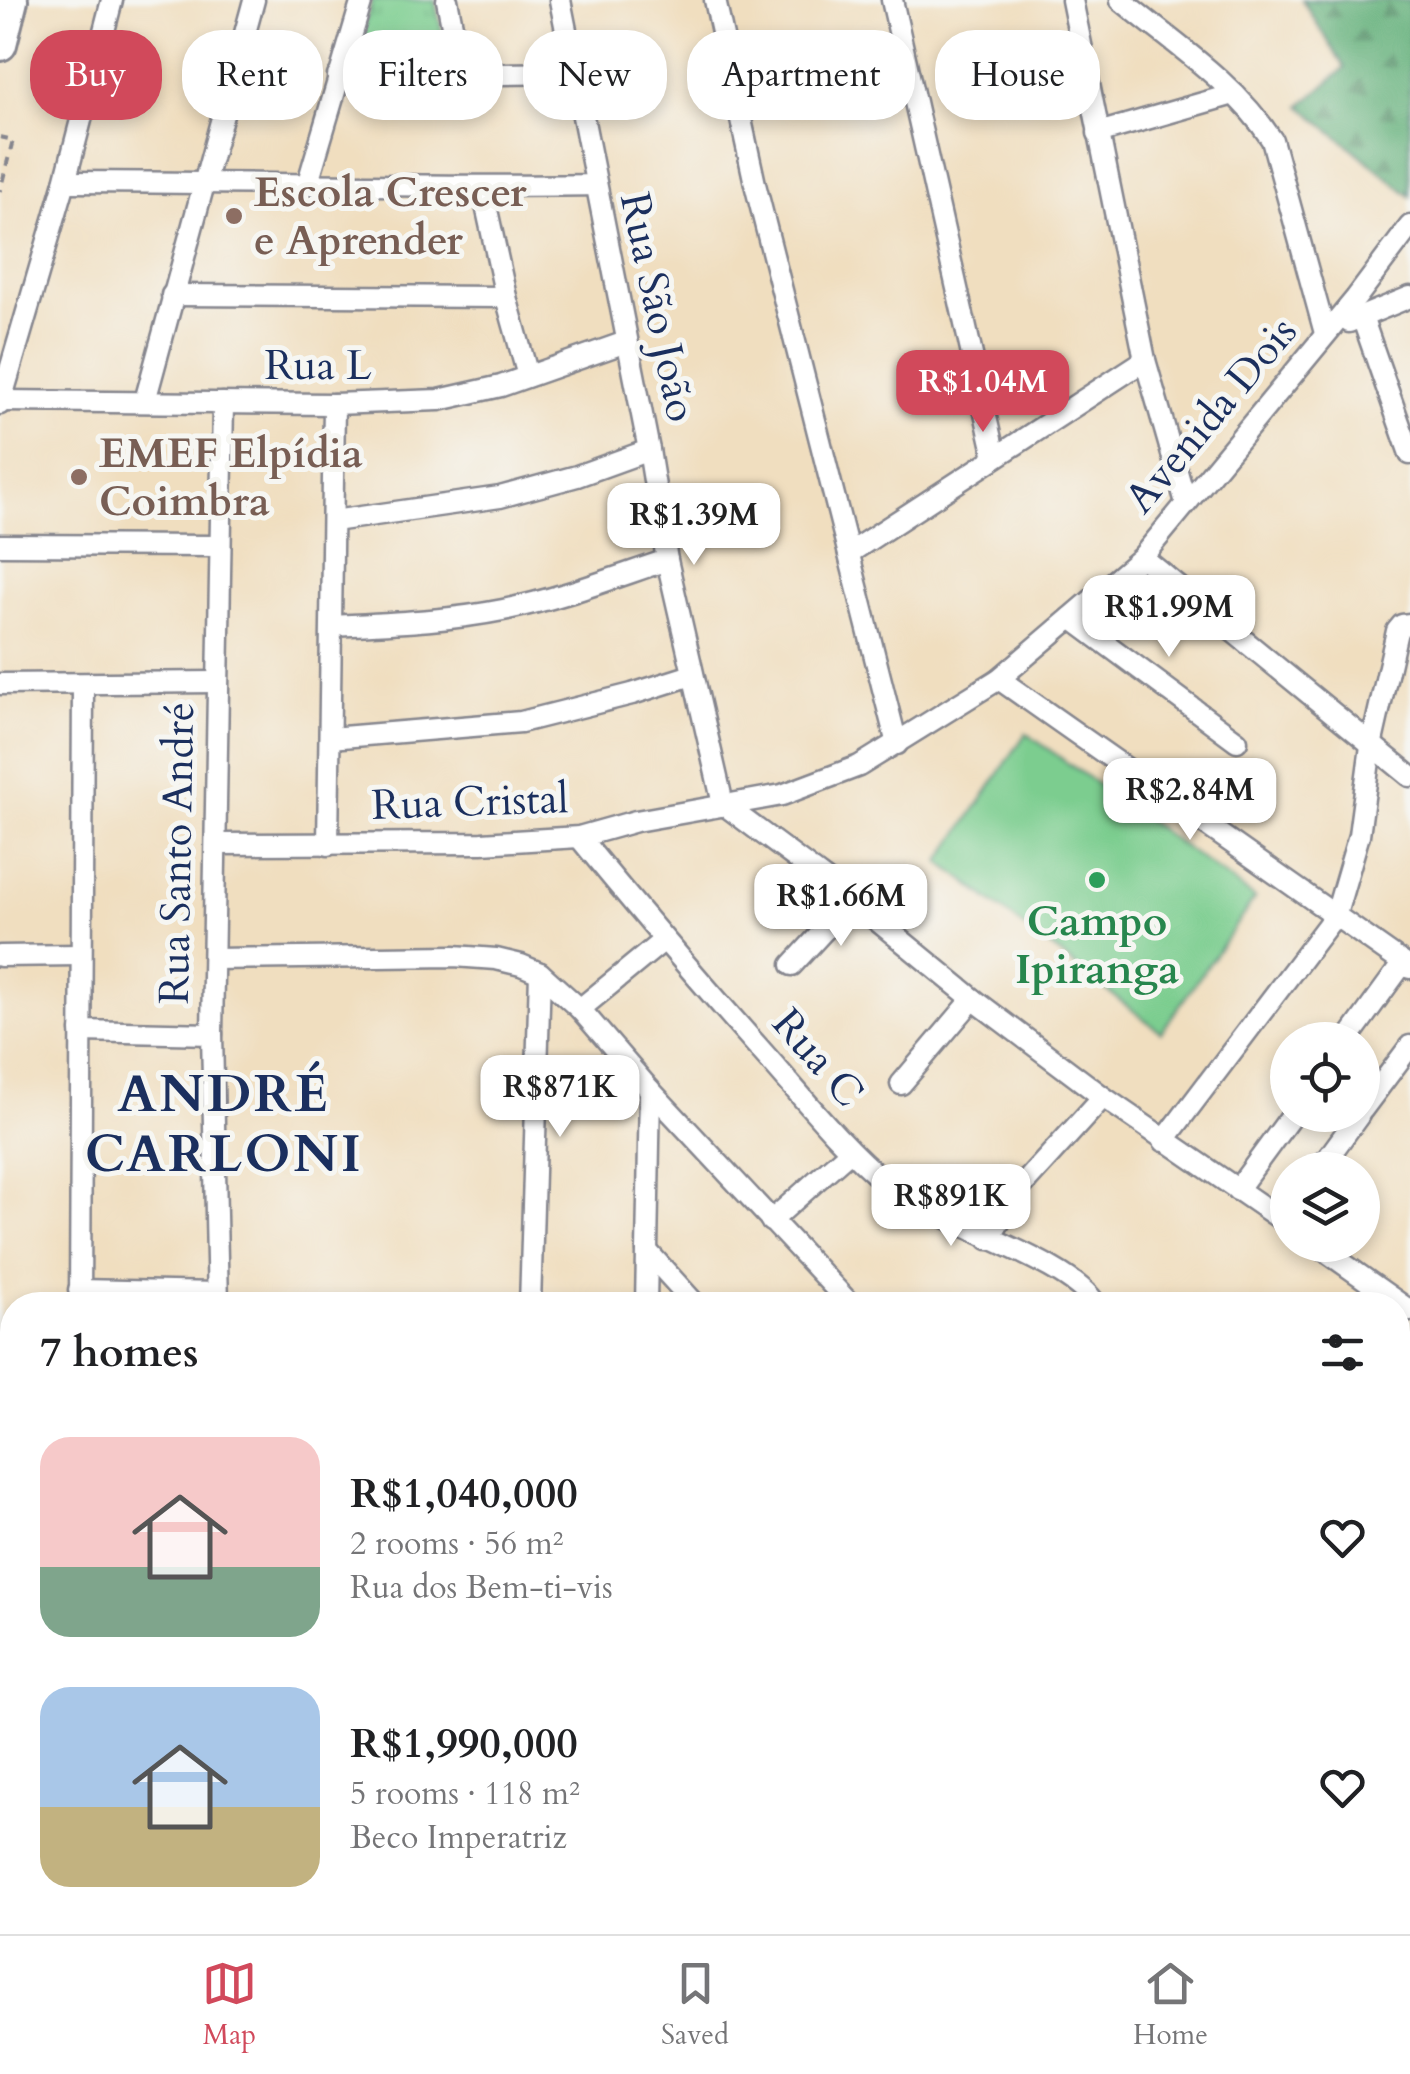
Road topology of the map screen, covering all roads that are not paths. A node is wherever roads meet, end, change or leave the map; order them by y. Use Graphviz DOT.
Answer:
graph roads {
  1 [pos="14,0"];
  2 [pos="112,0"];
  3 [pos="254,0"];
  4 [pos="362,0"];
  5 [pos="447,0"];
  6 [pos="560,0"];
  7 [pos="715,0"];
  8 [pos="892,0"];
  9 [pos="1072,0"];
  10 [pos="1121,0"];
  11 [pos="453,30"];
  12 [pos="566,30"];
  13 [pos="0,43"];
  14 [pos="338,76"];
  15 [pos="343,76"];
  16 [pos="1234,94"];
  17 [pos="583,120"];
  18 [pos="1098,133"];
  19 [pos="65,182"];
  20 [pos="203,182"];
  21 [pos="308,182"];
  22 [pos="595,185"];
  23 [pos="482,187"];
  24 [pos="1410,226"];
  25 [pos="172,295"];
  26 [pos="506,296"];
  27 [pos="1410,297"];
  28 [pos="1362,317"];
  29 [pos="1324,333"];
  30 [pos="626,342"];
  31 [pos="1145,360"];
  32 [pos="528,376"];
  33 [pos="145,401"];
  34 [pos="0,402"];
  35 [pos="222,402"];
  36 [pos="334,404"];
  37 [pos="649,450"];
  38 [pos="1410,454"];
  39 [pos="995,457"];
  40 [pos="1186,503"];
  41 [pos="333,521"];
  42 [pos="0,545"];
  43 [pos="218,546"];
  44 [pos="849,553"];
  45 [pos="1142,558"];
  46 [pos="667,560"];
  47 [pos="1071,618"];
  48 [pos="1410,624"];
  49 [pos="333,626"];
  50 [pos="692,676"];
  51 [pos="998,679"];
  52 [pos="216,682"];
  53 [pos="0,684"];
  54 [pos="83,684"];
  55 [pos="330,738"];
  56 [pos="1237,741"];
  57 [pos="897,744"];
  58 [pos="1371,746"];
  59 [pos="1410,776"];
  60 [pos="723,804"];
  61 [pos="579,838"];
  62 [pos="216,844"];
  63 [pos="328,844"];
  64 [pos="852,900"];
  65 [pos="1336,914"];
  66 [pos="664,940"];
  67 [pos="80,955"];
  68 [pos="0,956"];
  69 [pos="214,959"];
  70 [pos="792,965"];
  71 [pos="1407,966"];
  72 [pos="540,974"];
  73 [pos="973,999"];
  74 [pos="580,1009"];
  75 [pos="1362,1022"];
  76 [pos="81,1031"];
  77 [pos="212,1034"];
  78 [pos="1410,1046"];
  79 [pos="902,1084"];
  80 [pos="1380,1087"];
  81 [pos="650,1090"];
  82 [pos="1103,1098"];
  83 [pos="1280,1132"];
  84 [pos="1164,1141"];
  85 [pos="850,1150"];
  86 [pos="1237,1190"];
  87 [pos="1270,1210"];
  88 [pos="771,1221"];
  89 [pos="988,1239"];
  90 [pos="646,1251"];
  91 [pos="1341,1262"];
  92 [pos="80,1292"];
  93 [pos="218,1292"];
  94 [pos="530,1292"];
  95 [pos="646,1292"];
  96 [pos="684,1292"];
  97 [pos="841,1292"];
  98 [pos="1085,1292"];
  99 [pos="1383,1292"];
  1 -- 13 [label="main road"];
  2 -- 19 [label="street"];
  3 -- 20 [label="street"];
  4 -- 14 [label="street"];
  5 -- 11 [label="street"];
  6 -- 12 [label="street, Rua São João"];
  7 -- 44 [label="street"];
  8 -- 39 [label="street"];
  9 -- 18 [label="street"];
  10 -- 16 [label="street"];
  14 -- 15 [label="street"];
  14 -- 21 [label="street"];
  16 -- 18 [label="street"];
  16 -- 29 [label="street"];
  17 -- 22 [label="street, Rua São João"];
  18 -- 31 [label="street"];
  19 -- 20 [label="street"];
  19 -- 34 [label="street"];
  20 -- 21 [label="street"];
  20 -- 25 [label="street"];
  21 -- 23 [label="street"];
  22 -- 23 [label="street"];
  22 -- 30 [label="street, Rua São João"];
  23 -- 26 [label="street"];
  24 -- 29 [label="street"];
  25 -- 26 [label="street"];
  25 -- 33 [label="street"];
  26 -- 32 [label="street"];
  27 -- 28 [label="street, Avenida Dois"];
  28 -- 29 [label="street, Avenida Dois"];
  28 -- 38 [label="street"];
  29 -- 40 [label="street, Avenida Dois"];
  30 -- 32 [label="street, Rua L"];
  30 -- 37 [label="street, Rua São João"];
  31 -- 39 [label="street"];
  31 -- 40 [label="street"];
  32 -- 36 [label="street, Rua L"];
  33 -- 34 [label="street, Rua L"];
  33 -- 35 [label="street, Rua L"];
  35 -- 36 [label="street, Rua L"];
  35 -- 43 [label="street, Rua Santo André"];
  36 -- 41 [label="street"];
  37 -- 41 [label="street"];
  37 -- 46 [label="street, Rua São João"];
  39 -- 44 [label="street"];
  40 -- 45 [label="street, Avenida Dois"];
  41 -- 49 [label="street"];
  42 -- 43 [label="street"];
  43 -- 52 [label="street, Rua Santo André"];
  44 -- 57 [label="street"];
  45 -- 47 [label="street, Avenida Dois"];
  45 -- 58 [label="street"];
  46 -- 49 [label="street"];
  46 -- 50 [label="street, Rua São João"];
  47 -- 51 [label="street, Avenida Dois"];
  47 -- 56 [label="street"];
  48 -- 58 [label="street"];
  49 -- 55 [label="street"];
  50 -- 55 [label="street"];
  50 -- 60 [label="street, Rua São João"];
  51 -- 57 [label="street, Avenida Dois"];
  51 -- 65 [label="street"];
  52 -- 54 [label="street"];
  52 -- 62 [label="street, Rua Santo André"];
  53 -- 54 [label="street"];
  54 -- 67 [label="street"];
  55 -- 63 [label="street"];
  57 -- 60 [label="street, Avenida Dois"];
  58 -- 59 [label="street"];
  58 -- 65 [label="street"];
  60 -- 61 [label="street, Rua Cristal"];
  60 -- 64 [label="street"];
  61 -- 63 [label="street, Rua Cristal"];
  61 -- 66 [label="street, Rua C"];
  62 -- 63 [label="street, Rua Cristal"];
  62 -- 69 [label="street, Rua Santo André"];
  64 -- 70 [label="street"];
  64 -- 73 [label="street"];
  65 -- 71 [label="street"];
  65 -- 84 [label="street"];
  66 -- 74 [label="street"];
  66 -- 85 [label="street, Rua C"];
  67 -- 68 [label="street"];
  67 -- 76 [label="street"];
  69 -- 72 [label="street"];
  69 -- 77 [label="street, Rua Santo André"];
  71 -- 75 [label="street"];
  72 -- 74 [label="street"];
  72 -- 94 [label="street"];
  73 -- 79 [label="street"];
  73 -- 82 [label="street"];
  74 -- 81 [label="street"];
  76 -- 77 [label="street"];
  76 -- 92 [label="street"];
  77 -- 93 [label="street, Rua Santo André"];
  78 -- 80 [label="street"];
  81 -- 88 [label="street"];
  81 -- 90 [label="street"];
  82 -- 84 [label="street"];
  82 -- 89 [label="street"];
  83 -- 86 [label="street"];
  84 -- 86 [label="street"];
  85 -- 88 [label="street"];
  85 -- 89 [label="street, Rua C"];
  86 -- 87 [label="street"];
  88 -- 97 [label="street"];
  89 -- 98 [label="street, Rua C"];
  90 -- 95 [label="street"];
  90 -- 96 [label="street"];
  91 -- 99 [label="street"];
}
